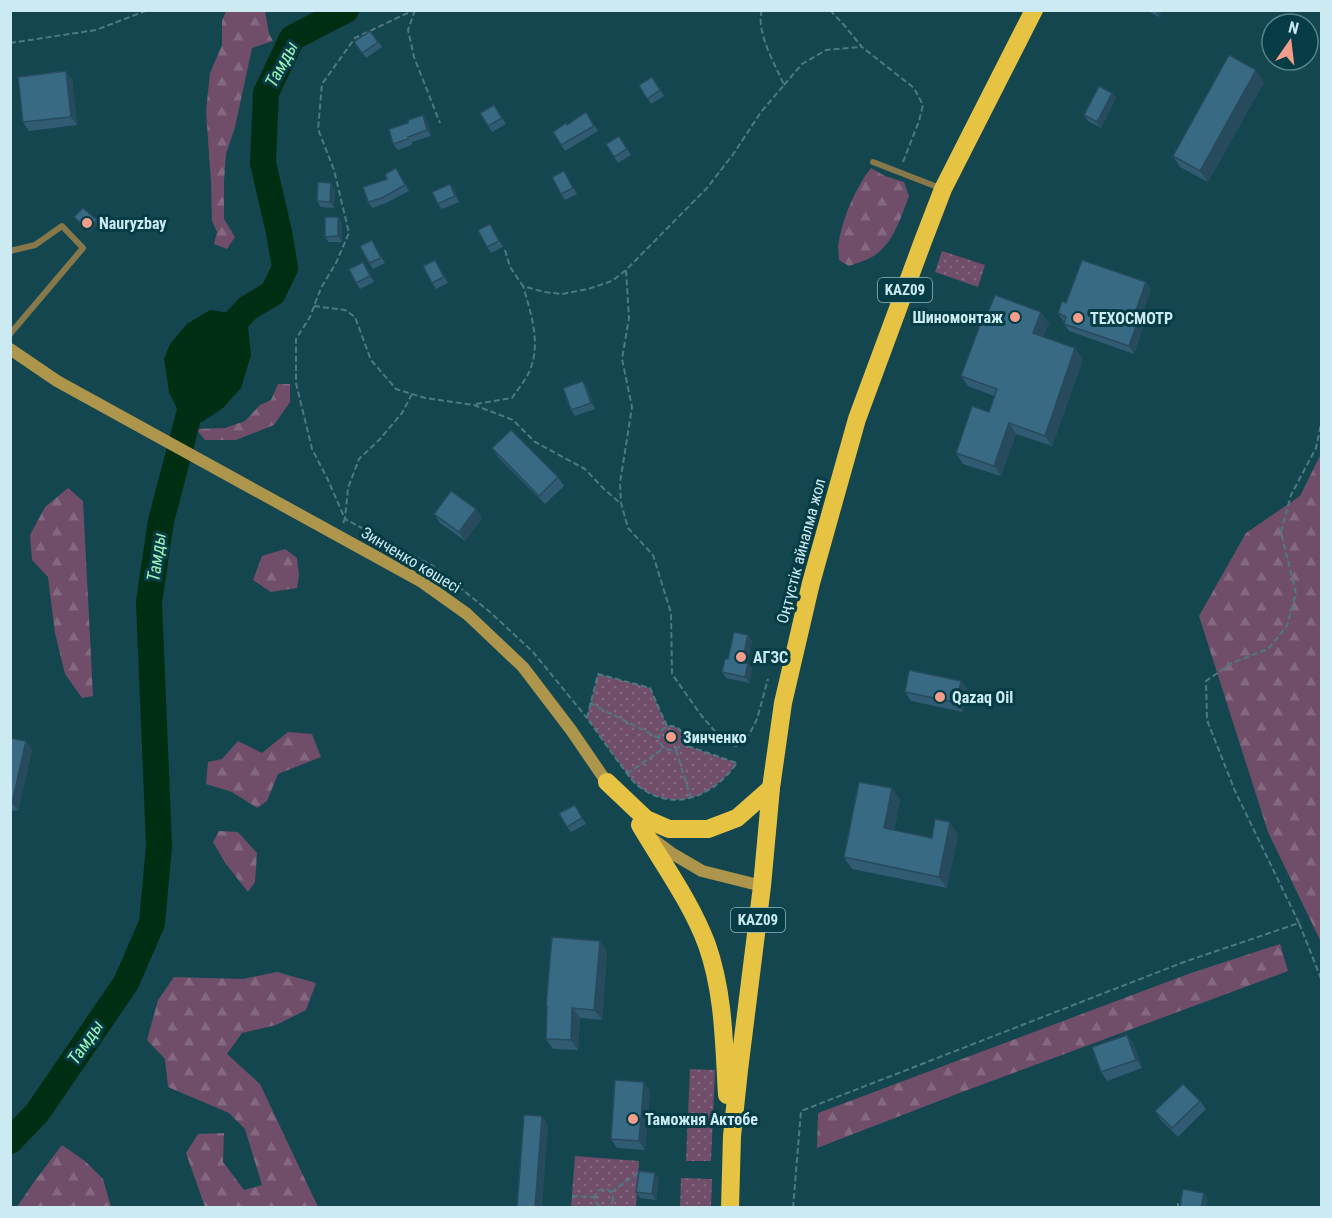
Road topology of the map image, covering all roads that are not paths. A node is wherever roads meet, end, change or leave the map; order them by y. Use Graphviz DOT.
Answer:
graph roads {
  1 [pos="1034,10"];
  2 [pos="873,162"];
  3 [pos="944,189"];
  4 [pos="10,251"];
  5 [pos="10,334"];
  6 [pos="10,349"];
  7 [pos="607,783"];
  8 [pos="771,788"];
  9 [pos="640,825"];
  10 [pos="762,886"];
  11 [pos="732,1136"];
  12 [pos="730,1208"];
  1 -- 3 [label="highway, Оңтүстік айналма жол / KAZ09"];
  2 -- 3 [label="lane"];
  3 -- 8 [label="highway, Оңтүстік айналма жол / KAZ09"];
  4 -- 5 [label="lane"];
  6 -- 7 [label="main road, Зинченко көшесі"];
  7 -- 8 [label="highway"];
  7 -- 9 [label="main road, Зинченко көшесі"];
  8 -- 10 [label="highway, Оңтүстік айналма жол / KAZ09"];
  9 -- 10 [label="main road, Зинченко көшесі"];
  9 -- 11 [label="highway"];
  10 -- 11 [label="highway, Оңтүстік айналма жол / KAZ09"];
  11 -- 12 [label="highway, Оңтүстік айналма жол / KAZ09"];
}
